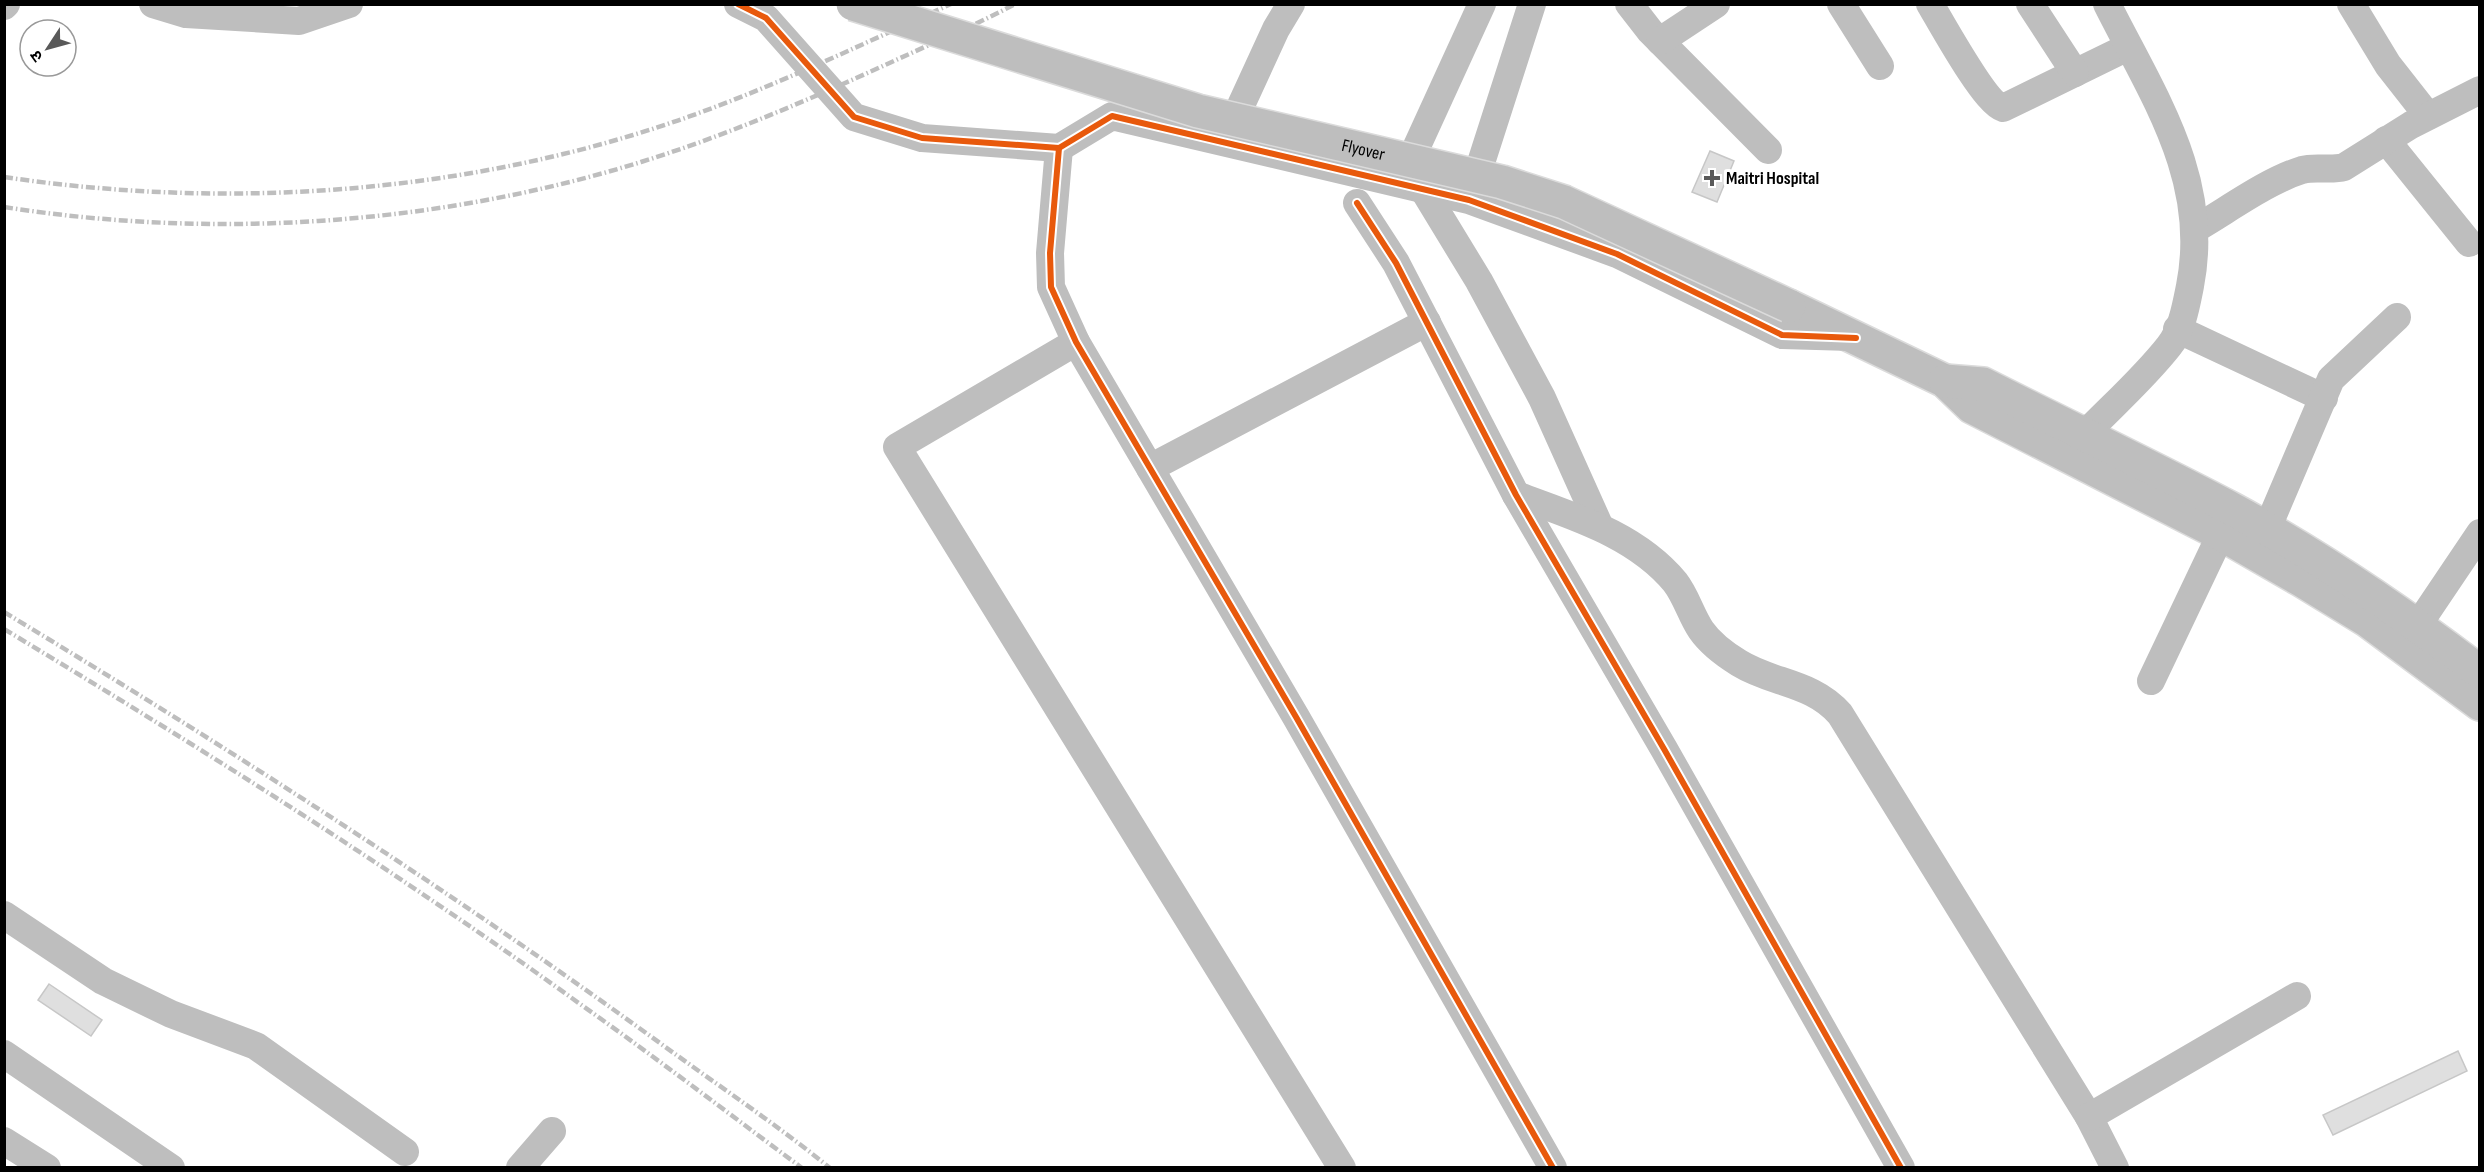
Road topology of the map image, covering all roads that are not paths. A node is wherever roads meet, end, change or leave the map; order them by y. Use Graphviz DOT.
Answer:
graph roads {
  1 [pos="153,4"];
  2 [pos="349,4"];
  3 [pos="738,4"];
  4 [pos="853,4"];
  5 [pos="1291,4"];
  6 [pos="1482,4"];
  7 [pos="1532,4"];
  8 [pos="1629,4"];
  9 [pos="1716,4"];
  10 [pos="1841,4"];
  11 [pos="1930,4"];
  12 [pos="2030,4"];
  13 [pos="2108,4"];
  14 [pos="2351,4"];
  15 [pos="1660,41"];
  16 [pos="2128,47"];
  17 [pos="1880,66"];
  18 [pos="2075,73"];
  19 [pos="2480,90"];
  20 [pos="2428,116"];
  21 [pos="2386,140"];
  22 [pos="1224,144"];
  23 [pos="1059,148"];
  24 [pos="1768,150"];
  25 [pos="1411,186"];
  26 [pos="1469,200"];
  27 [pos="1357,203"];
  28 [pos="2195,229"];
  29 [pos="2469,243"];
  30 [pos="2397,317"];
  31 [pos="1427,322"];
  32 [pos="2177,330"];
  33 [pos="1856,338"];
  34 [pos="1076,342"];
  35 [pos="1945,381"];
  36 [pos="2324,398"];
  37 [pos="2084,435"];
  38 [pos="1150,468"];
  39 [pos="1516,495"];
  40 [pos="1600,527"];
  41 [pos="2266,529"];
  42 [pos="2480,533"];
  43 [pos="2222,534"];
  44 [pos="2418,625"];
  45 [pos="2480,672"];
  46 [pos="2151,681"];
  47 [pos="2480,704"];
  48 [pos="4,915"];
  49 [pos="2297,996"];
  50 [pos="4,1054"];
  51 [pos="2089,1117"];
  52 [pos="552,1131"];
  53 [pos="4,1141"];
  54 [pos="405,1152"];
  55 [pos="160,1164"];
  56 [pos="47,1167"];
  57 [pos="520,1167"];
  58 [pos="1342,1167"];
  59 [pos="1553,1167"];
  60 [pos="1901,1167"];
  61 [pos="2115,1167"];
  1 -- 2 [label="street"];
  3 -- 23 [label="street"];
  4 -- 33 [label="highway, Flyover, bridge"];
  5 -- 22 [label="street"];
  6 -- 25 [label="street"];
  7 -- 26 [label="street"];
  8 -- 15 [label="street"];
  9 -- 15 [label="street"];
  10 -- 17 [label="street"];
  11 -- 18 [label="street"];
  12 -- 18 [label="street"];
  13 -- 16 [label="street"];
  14 -- 20 [label="street"];
  15 -- 24 [label="street"];
  16 -- 18 [label="street"];
  16 -- 28 [label="street"];
  19 -- 20 [label="street"];
  20 -- 21 [label="street"];
  21 -- 28 [label="street"];
  21 -- 29 [label="street"];
  22 -- 23 [label="street"];
  22 -- 25 [label="street"];
  23 -- 34 [label="street"];
  25 -- 26 [label="street"];
  25 -- 40 [label="street"];
  26 -- 33 [label="street"];
  27 -- 31 [label="street"];
  28 -- 32 [label="street"];
  30 -- 36 [label="street"];
  31 -- 38 [label="street"];
  31 -- 39 [label="street"];
  32 -- 36 [label="street"];
  32 -- 37 [label="street"];
  33 -- 35 [label="highway, Flyover"];
  34 -- 38 [label="street"];
  34 -- 58 [label="street"];
  35 -- 37 [label="highway"];
  35 -- 43 [label="highway"];
  36 -- 41 [label="street"];
  37 -- 41 [label="highway"];
  38 -- 59 [label="street"];
  39 -- 40 [label="street"];
  39 -- 60 [label="street"];
  40 -- 51 [label="street"];
  41 -- 44 [label="highway"];
  42 -- 44 [label="street"];
  43 -- 46 [label="street"];
  43 -- 47 [label="highway"];
  44 -- 45 [label="highway"];
  48 -- 54 [label="street"];
  49 -- 51 [label="street"];
  50 -- 55 [label="street"];
  51 -- 61 [label="street"];
  52 -- 57 [label="street"];
  53 -- 56 [label="street"];
}
